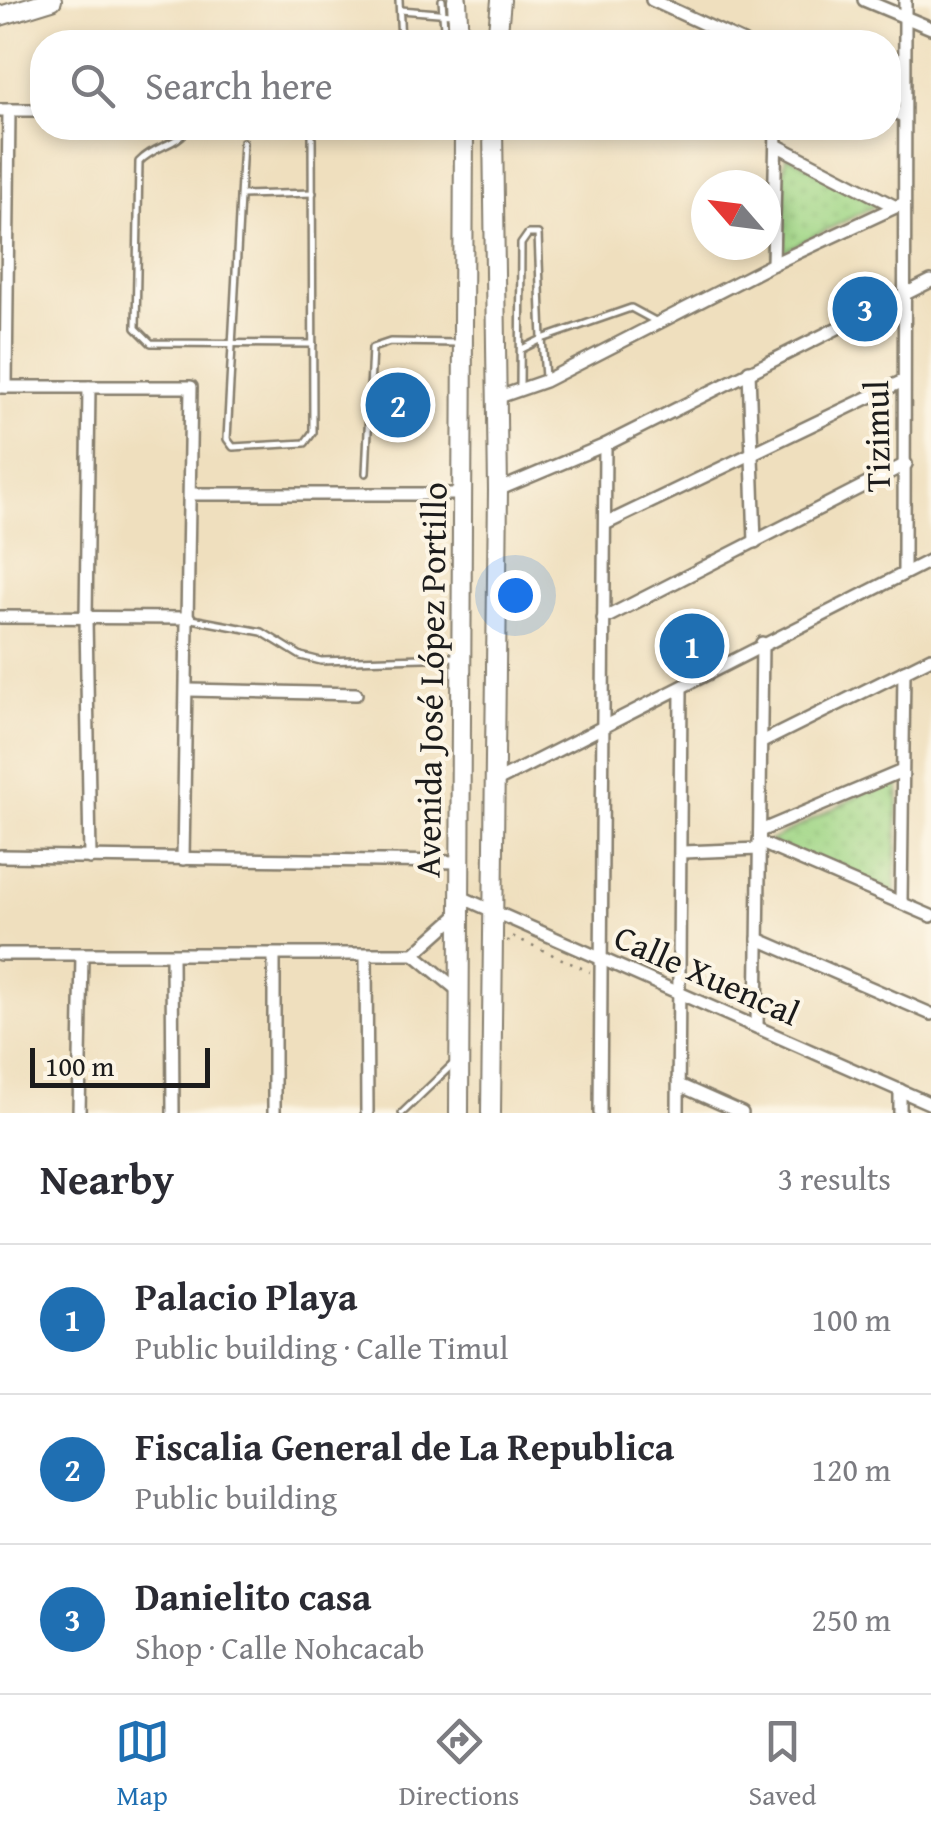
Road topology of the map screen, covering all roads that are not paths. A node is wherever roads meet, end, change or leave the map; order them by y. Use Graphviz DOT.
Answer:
graph roads {
  1 [pos="52,0"];
  2 [pos="399,0"];
  3 [pos="442,0"];
  4 [pos="501,0"];
  5 [pos="652,0"];
  6 [pos="690,0"];
  7 [pos="864,0"];
  8 [pos="904,0"];
  9 [pos="453,9"];
  10 [pos="400,10"];
  11 [pos="0,16"];
  12 [pos="905,17"];
  13 [pos="690,18"];
  14 [pos="931,28"];
  15 [pos="401,30"];
  16 [pos="498,30"];
  17 [pos="716,30"];
  18 [pos="4,110"];
  19 [pos="30,110"];
  20 [pos="903,116"];
  21 [pos="174,140"];
  22 [pos="312,140"];
  23 [pos="464,140"];
  24 [pos="493,140"];
  25 [pos="776,140"];
  26 [pos="243,142"];
  27 [pos="776,145"];
  28 [pos="313,193"];
  29 [pos="240,195"];
  30 [pos="898,205"];
  31 [pos="773,264"];
  32 [pos="931,281"];
  33 [pos="905,294"];
  34 [pos="657,322"];
  35 [pos="542,339"];
  36 [pos="466,342"];
  37 [pos="230,344"];
  38 [pos="314,344"];
  39 [pos="522,349"];
  40 [pos="750,371"];
  41 [pos="545,381"];
  42 [pos="903,382"];
  43 [pos="3,387"];
  44 [pos="90,387"];
  45 [pos="520,391"];
  46 [pos="496,398"];
  47 [pos="605,445"];
  48 [pos="754,452"];
  49 [pos="906,464"];
  50 [pos="366,472"];
  51 [pos="498,490"];
  52 [pos="190,494"];
  53 [pos="465,494"];
  54 [pos="606,524"];
  55 [pos="754,542"];
  56 [pos="931,560"];
  57 [pos="904,572"];
  58 [pos="0,617"];
  59 [pos="86,618"];
  60 [pos="190,618"];
  61 [pos="603,619"];
  62 [pos="762,643"];
  63 [pos="460,657"];
  64 [pos="931,658"];
  65 [pos="904,671"];
  66 [pos="189,690"];
  67 [pos="682,690"];
  68 [pos="356,694"];
  69 [pos="602,730"];
  70 [pos="762,742"];
  71 [pos="902,771"];
  72 [pos="495,782"];
  73 [pos="759,841"];
  74 [pos="683,852"];
  75 [pos="0,856"];
  76 [pos="90,858"];
  77 [pos="183,859"];
  78 [pos="461,862"];
  79 [pos="900,902"];
  80 [pos="461,905"];
  81 [pos="491,910"];
  82 [pos="931,916"];
  83 [pos="758,939"];
  84 [pos="0,954"];
  85 [pos="82,954"];
  86 [pos="414,954"];
  87 [pos="172,955"];
  88 [pos="274,955"];
  89 [pos="366,956"];
  90 [pos="602,959"];
  91 [pos="460,992"];
  92 [pos="678,993"];
  93 [pos="931,1014"];
  94 [pos="757,1027"];
  95 [pos="460,1058"];
  96 [pos="679,1085"];
  97 [pos="900,1090"];
  98 [pos="931,1104"];
  99 [pos="367,1112"];
  100 [pos="79,1113"];
  101 [pos="173,1113"];
  102 [pos="274,1113"];
  103 [pos="402,1113"];
  104 [pos="460,1113"];
  105 [pos="491,1113"];
  106 [pos="600,1113"];
  107 [pos="678,1113"];
  108 [pos="742,1113"];
  109 [pos="900,1113"];
  1 -- 11 [label="main road"];
  2 -- 10 [label="lane"];
  3 -- 9 [label="lane"];
  4 -- 16 [label="main road"];
  5 -- 13 [label="street"];
  6 -- 13 [label="street"];
  7 -- 12 [label="street"];
  8 -- 12 [label="street, Tizimul"];
  9 -- 10 [label="lane"];
  10 -- 15 [label="lane"];
  12 -- 14 [label="street"];
  12 -- 20 [label="street, Tizimul"];
  13 -- 17 [label="street"];
  18 -- 19 [label="street"];
  18 -- 43 [label="street"];
  20 -- 30 [label="street, Tizimul"];
  21 -- 37 [label="lane"];
  22 -- 28 [label="lane"];
  23 -- 36 [label="main road, Avenida José López Portillo"];
  24 -- 46 [label="main road, Avenida José López Portillo"];
  25 -- 27 [label="street"];
  26 -- 29 [label="lane"];
  27 -- 30 [label="street"];
  27 -- 31 [label="street"];
  28 -- 29 [label="lane"];
  28 -- 38 [label="lane"];
  29 -- 37 [label="lane"];
  30 -- 31 [label="street"];
  30 -- 33 [label="street, Tizimul"];
  31 -- 34 [label="street"];
  32 -- 33 [label="street"];
  33 -- 40 [label="street"];
  33 -- 42 [label="street, Tizimul"];
  34 -- 35 [label="lane"];
  34 -- 41 [label="street"];
  35 -- 39 [label="lane"];
  35 -- 39 [label="lane"];
  35 -- 41 [label="lane"];
  36 -- 50 [label="lane"];
  36 -- 53 [label="main road, Avenida José López Portillo"];
  37 -- 38 [label="lane"];
  37 -- 38 [label="lane"];
  39 -- 45 [label="lane"];
  40 -- 47 [label="street"];
  40 -- 48 [label="street"];
  41 -- 45 [label="street"];
  42 -- 48 [label="street"];
  42 -- 49 [label="street, Tizimul"];
  43 -- 44 [label="street"];
  44 -- 52 [label="street"];
  44 -- 59 [label="street"];
  45 -- 46 [label="street"];
  46 -- 51 [label="main road, Avenida José López Portillo"];
  47 -- 51 [label="street"];
  47 -- 54 [label="street"];
  48 -- 54 [label="street"];
  48 -- 55 [label="street"];
  49 -- 55 [label="street"];
  49 -- 57 [label="street, Tizimul"];
  51 -- 72 [label="main road, Avenida José López Portillo"];
  52 -- 53 [label="street"];
  52 -- 60 [label="street"];
  53 -- 63 [label="main road, Avenida José López Portillo"];
  54 -- 61 [label="street"];
  55 -- 61 [label="street"];
  56 -- 57 [label="street"];
  57 -- 62 [label="street"];
  58 -- 59 [label="street"];
  59 -- 60 [label="street"];
  59 -- 76 [label="street"];
  60 -- 63 [label="lane"];
  60 -- 66 [label="street"];
  61 -- 69 [label="street"];
  62 -- 67 [label="street"];
  62 -- 70 [label="street"];
  63 -- 78 [label="main road, Avenida José López Portillo"];
  64 -- 65 [label="street"];
  65 -- 70 [label="street"];
  65 -- 71 [label="street"];
  66 -- 68 [label="street"];
  66 -- 77 [label="street"];
  67 -- 69 [label="street"];
  67 -- 74 [label="street"];
  69 -- 72 [label="street"];
  69 -- 90 [label="street"];
  70 -- 73 [label="street"];
  71 -- 73 [label="street"];
  71 -- 79 [label="street"];
  72 -- 81 [label="main road, Avenida José López Portillo"];
  73 -- 74 [label="street"];
  73 -- 79 [label="street"];
  73 -- 83 [label="street"];
  74 -- 92 [label="street"];
  75 -- 76 [label="street"];
  76 -- 77 [label="street"];
  77 -- 78 [label="street"];
  78 -- 80 [label="main road, Avenida José López Portillo"];
  79 -- 82 [label="street"];
  80 -- 81 [label="street, Calle Xuencal"];
  80 -- 86 [label="street"];
  80 -- 91 [label="main road, Avenida José López Portillo"];
  81 -- 90 [label="street, Calle Xuencal"];
  81 -- 105 [label="main road, Avenida José López Portillo"];
  83 -- 93 [label="street"];
  83 -- 94 [label="street"];
  84 -- 85 [label="street"];
  85 -- 87 [label="street"];
  85 -- 100 [label="street"];
  86 -- 89 [label="street"];
  86 -- 91 [label="street"];
  87 -- 88 [label="street"];
  87 -- 101 [label="street"];
  88 -- 89 [label="street"];
  88 -- 102 [label="street"];
  89 -- 99 [label="street"];
  90 -- 92 [label="street, Calle Xuencal"];
  90 -- 106 [label="street"];
  91 -- 95 [label="main road, Avenida José López Portillo"];
  92 -- 94 [label="street, Calle Xuencal"];
  92 -- 96 [label="street"];
  94 -- 97 [label="street, Calle Xuencal"];
  95 -- 103 [label="lane"];
  95 -- 104 [label="main road, Avenida José López Portillo"];
  96 -- 107 [label="street"];
  96 -- 108 [label="street"];
  97 -- 98 [label="street, Calle Xuencal"];
  97 -- 109 [label="street"];
}
